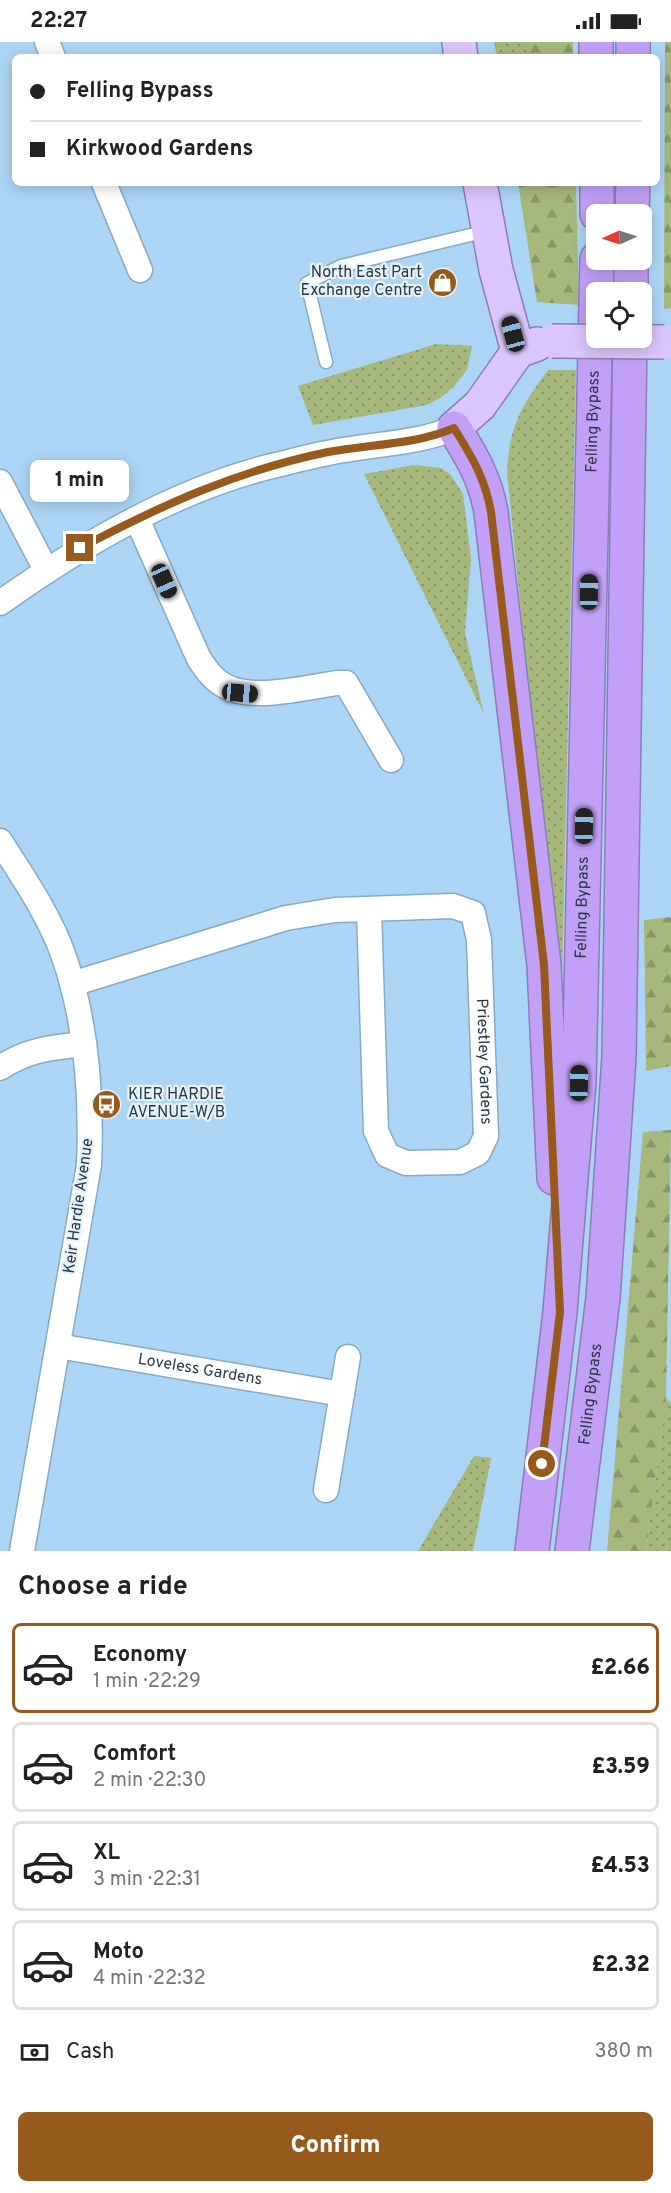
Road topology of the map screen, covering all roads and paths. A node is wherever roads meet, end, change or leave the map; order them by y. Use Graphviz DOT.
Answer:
graph roads {
  1 [pos="105,186"];
  2 [pos="480,186"];
  3 [pos="597,186"];
  4 [pos="633,186"];
  5 [pos="597,204"];
  6 [pos="632,204"];
  7 [pos="488,231"];
  8 [pos="140,270"];
  9 [pos="597,270"];
  10 [pos="668,342"];
  11 [pos="630,348"];
  12 [pos="518,351"];
  13 [pos="326,362"];
  14 [pos="454,428"];
  15 [pos="0,482"];
  16 [pos="137,519"];
  17 [pos="46,570"];
  18 [pos="0,603"];
  19 [pos="391,760"];
  20 [pos="0,841"];
  21 [pos="369,909"];
  22 [pos="72,984"];
  23 [pos="84,1044"];
  24 [pos="0,1068"];
  25 [pos="560,1312"];
  26 [pos="57,1346"];
  27 [pos="348,1357"];
  28 [pos="342,1394"];
  29 [pos="326,1490"];
  30 [pos="22,1551"];
  31 [pos="532,1551"];
  32 [pos="572,1551"];
  1 -- 8 [label="street"];
  2 -- 7 [label="main road"];
  3 -- 5 [label="highway"];
  4 -- 6 [label="highway"];
  7 -- 12 [label="main road"];
  7 -- 13 [label="lane"];
  9 -- 25 [label="highway, Felling Bypass"];
  10 -- 12 [label="main road, bridge"];
  11 -- 32 [label="highway, Felling Bypass"];
  12 -- 14 [label="main road"];
  14 -- 16 [label="street"];
  14 -- 25 [label="highway"];
  15 -- 17 [label="street"];
  16 -- 17 [label="street"];
  16 -- 19 [label="street"];
  17 -- 18 [label="street"];
  20 -- 22 [label="street, Keir Hardie Avenue"];
  21 -- 21 [label="street, Priestley Gardens"];
  21 -- 22 [label="street, Priestley Gardens"];
  22 -- 23 [label="street, Keir Hardie Avenue"];
  23 -- 24 [label="street"];
  23 -- 26 [label="street, Keir Hardie Avenue"];
  25 -- 31 [label="highway, Felling Bypass"];
  26 -- 28 [label="street, Loveless Gardens"];
  26 -- 30 [label="street, Keir Hardie Avenue"];
  27 -- 28 [label="street"];
  28 -- 29 [label="street"];
}
